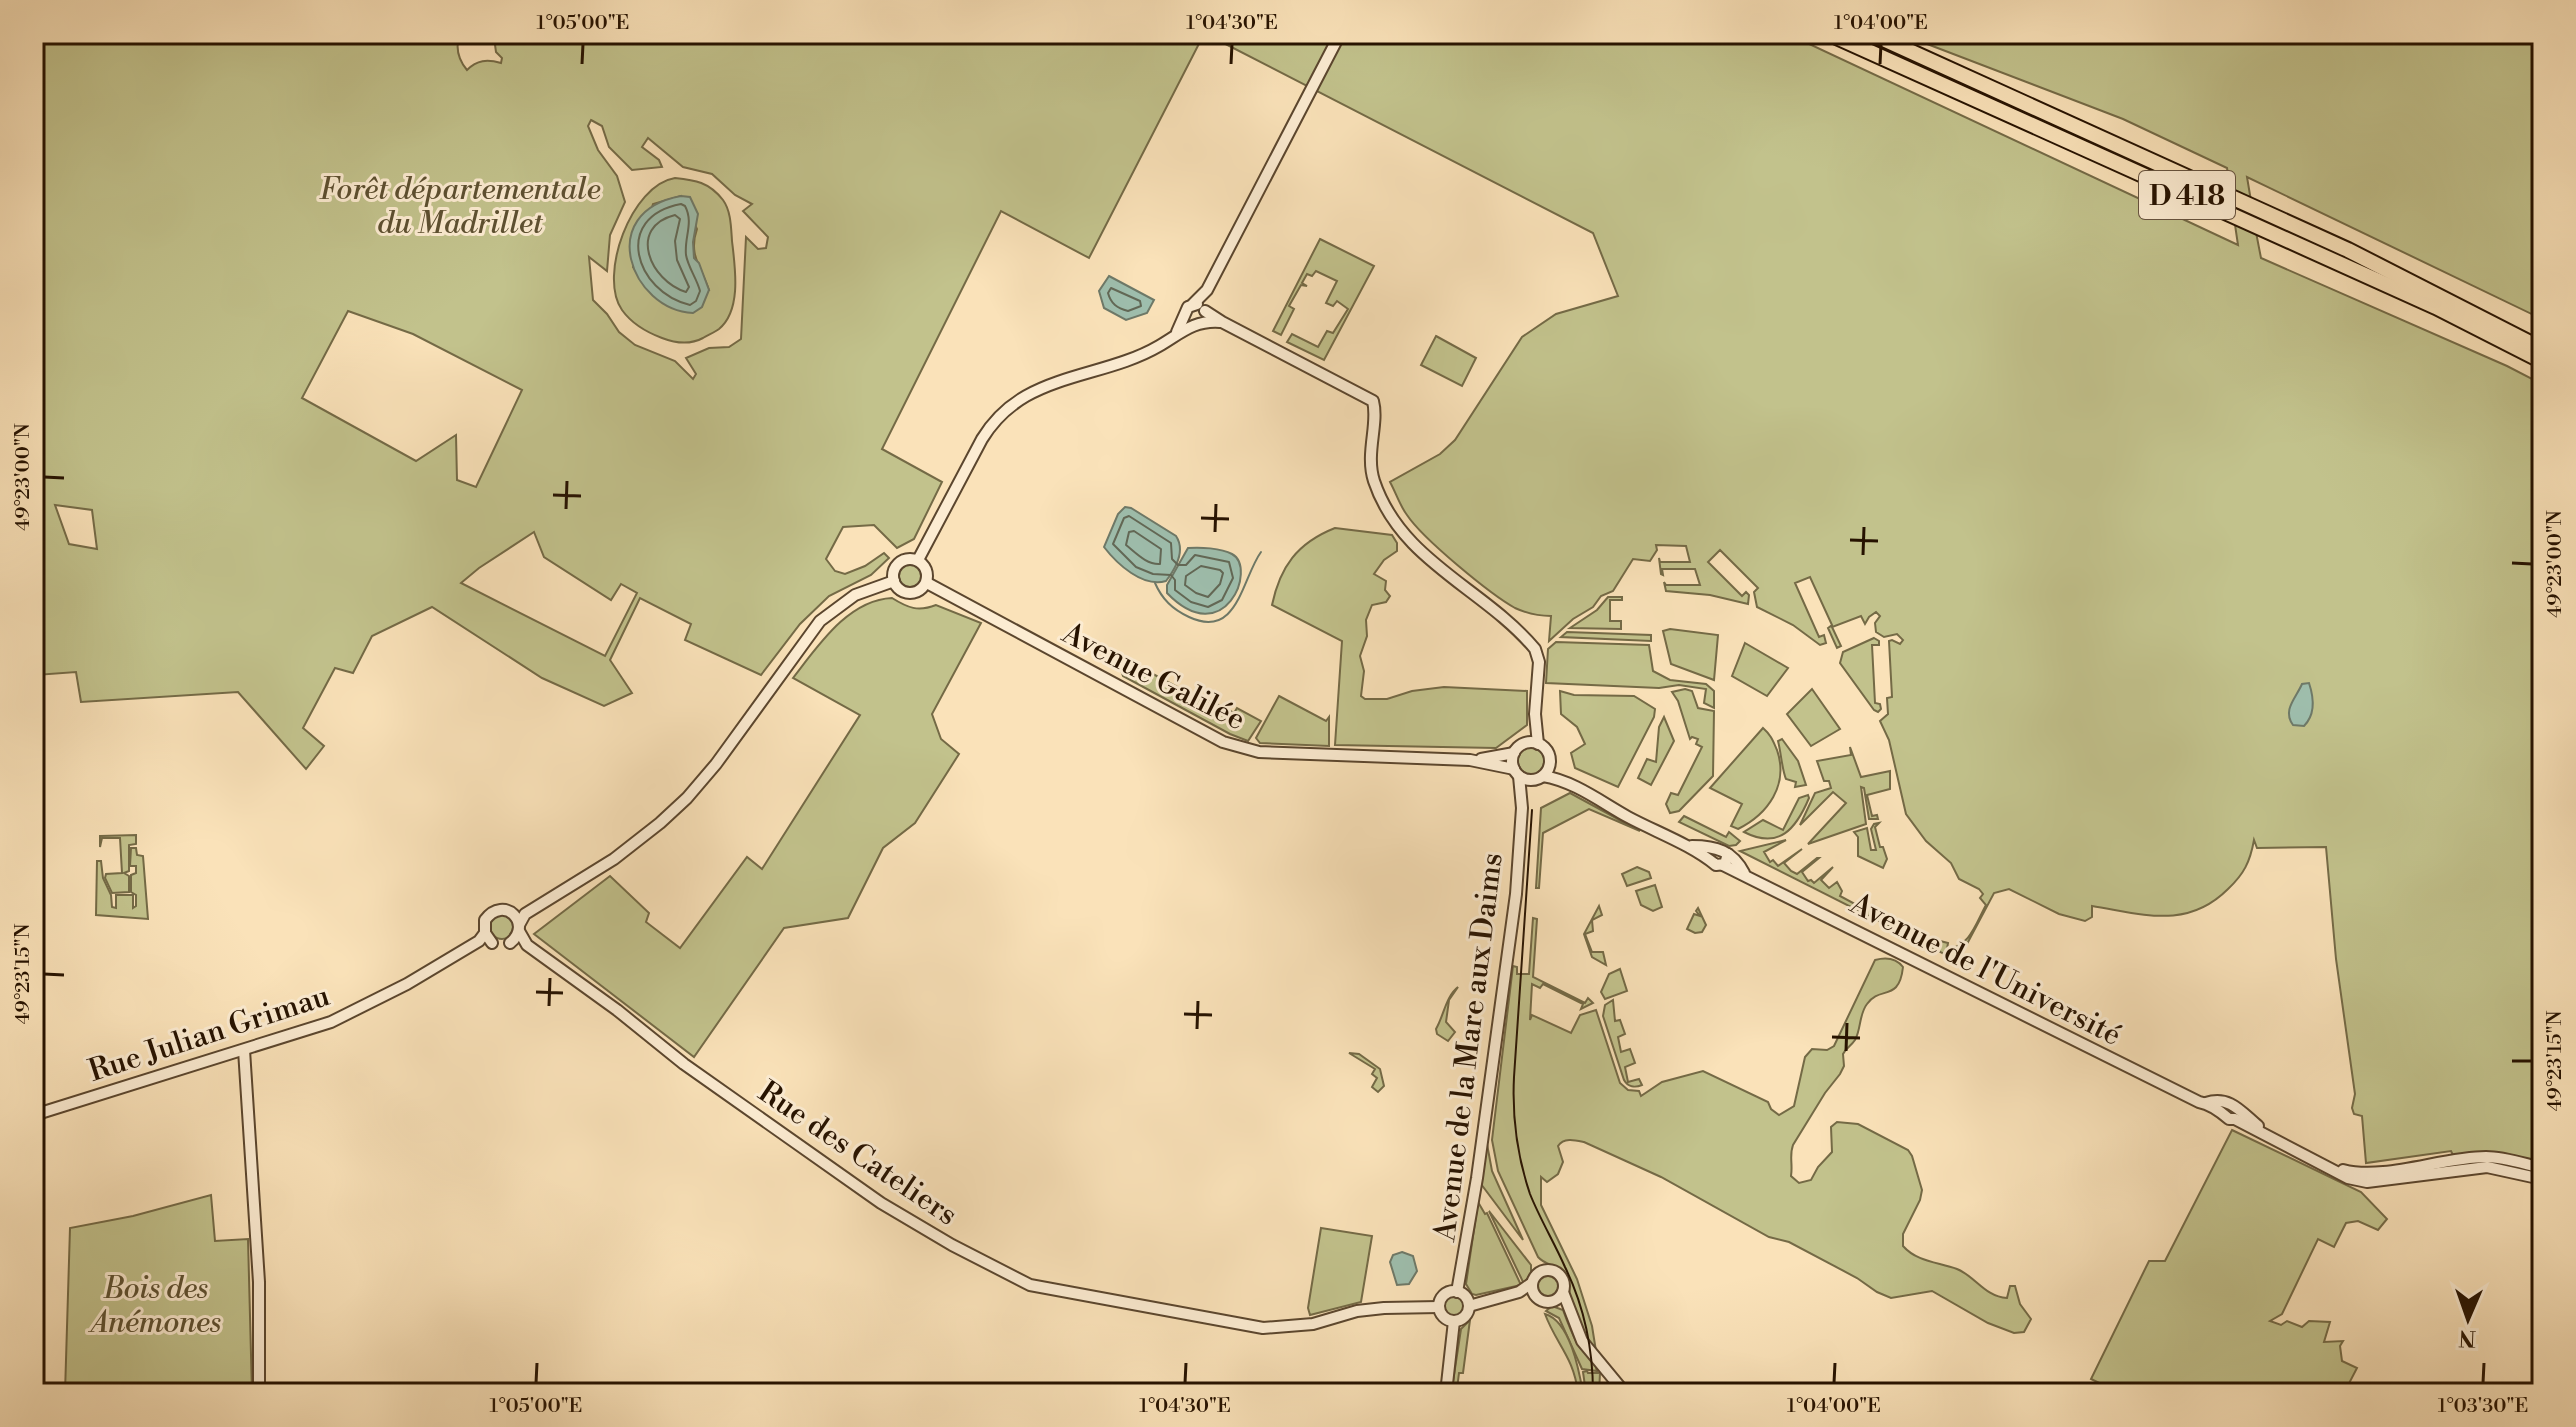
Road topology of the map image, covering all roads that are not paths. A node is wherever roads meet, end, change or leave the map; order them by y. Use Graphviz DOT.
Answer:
graph roads {
  1 [pos="1830,34"];
  2 [pos="1872,34"];
  3 [pos="1338,35"];
  4 [pos="1207,290"];
  5 [pos="1193,304"];
  6 [pos="1205,310"];
  7 [pos="1193,321"];
  8 [pos="1222,322"];
  9 [pos="2542,349"];
  10 [pos="2542,361"];
  11 [pos="918,560"];
  12 [pos="894,581"];
  13 [pos="927,583"];
  14 [pos="1535,714"];
  15 [pos="1523,744"];
  16 [pos="1538,744"];
  17 [pos="1514,753"];
  18 [pos="1470,760"];
  19 [pos="1550,765"];
  20 [pos="1517,772"];
  21 [pos="1538,778"];
  22 [pos="1570,784"];
  23 [pos="1522,808"];
  24 [pos="1689,846"];
  25 [pos="1716,848"];
  26 [pos="1710,859"];
  27 [pos="1725,859"];
  28 [pos="530,910"];
  29 [pos="513,914"];
  30 [pos="519,928"];
  31 [pos="482,937"];
  32 [pos="510,943"];
  33 [pos="527,945"];
  34 [pos="244,1050"];
  35 [pos="34,1115"];
  36 [pos="2328,1167"];
  37 [pos="2542,1168"];
  38 [pos="2542,1179"];
  39 [pos="1533,1288"];
  40 [pos="1457,1292"];
  41 [pos="1563,1292"];
  42 [pos="1555,1301"];
  43 [pos="1469,1306"];
  44 [pos="1439,1307"];
  45 [pos="1567,1307"];
  46 [pos="1454,1321"];
  47 [pos="259,1393"];
  48 [pos="1446,1393"];
  49 [pos="1625,1393"];
  1 -- 10 [label="highway, D 418"];
  2 -- 9 [label="highway, D 418"];
  3 -- 4 [label="street"];
  4 -- 5 [label="street"];
  4 -- 6 [label="street"];
  5 -- 6 [label="street"];
  5 -- 7 [label="street"];
  6 -- 7 [label="street"];
  6 -- 8 [label="street"];
  7 -- 8 [label="street"];
  7 -- 11 [label="street"];
  8 -- 14 [label="street"];
  11 -- 12 [label="street"];
  11 -- 13 [label="street"];
  12 -- 13 [label="street"];
  12 -- 28 [label="street"];
  13 -- 18 [label="street, Avenue Galilée"];
  14 -- 15 [label="street"];
  14 -- 16 [label="street"];
  15 -- 16 [label="street"];
  15 -- 17 [label="street"];
  16 -- 19 [label="street"];
  17 -- 18 [label="street, Avenue Galilée"];
  17 -- 20 [label="street"];
  18 -- 20 [label="street, Avenue Galilée"];
  19 -- 21 [label="street"];
  19 -- 22 [label="street"];
  20 -- 21 [label="street"];
  20 -- 23 [label="street, Avenue de la Mare aux Daims"];
  21 -- 22 [label="street"];
  21 -- 23 [label="street, Avenue de la Mare aux Daims"];
  22 -- 24 [label="street"];
  23 -- 40 [label="street, Avenue de la Mare aux Daims"];
  24 -- 25 [label="street"];
  24 -- 26 [label="street"];
  25 -- 26 [label="street"];
  25 -- 27 [label="street"];
  26 -- 27 [label="street"];
  27 -- 36 [label="street, Avenue de l'Université"];
  28 -- 29 [label="street"];
  28 -- 30 [label="street"];
  29 -- 30 [label="street"];
  29 -- 31 [label="street"];
  30 -- 32 [label="street"];
  30 -- 33 [label="street, Rue des Cateliers"];
  31 -- 32 [label="street"];
  31 -- 34 [label="street, Rue Julian Grimau"];
  32 -- 33 [label="street, Rue des Cateliers"];
  33 -- 44 [label="street, Rue des Cateliers"];
  34 -- 35 [label="street, Rue Julian Grimau"];
  34 -- 47 [label="street"];
  36 -- 37 [label="street, Avenue de l'Université"];
  36 -- 38 [label="street, Avenue de l'Université"];
  39 -- 41 [label="street"];
  39 -- 42 [label="street"];
  39 -- 43 [label="street"];
  40 -- 43 [label="street"];
  40 -- 44 [label="street"];
  41 -- 42 [label="street"];
  41 -- 45 [label="street"];
  42 -- 45 [label="street"];
  43 -- 46 [label="street"];
  44 -- 46 [label="street"];
  45 -- 49 [label="street"];
  46 -- 48 [label="street"];
}
